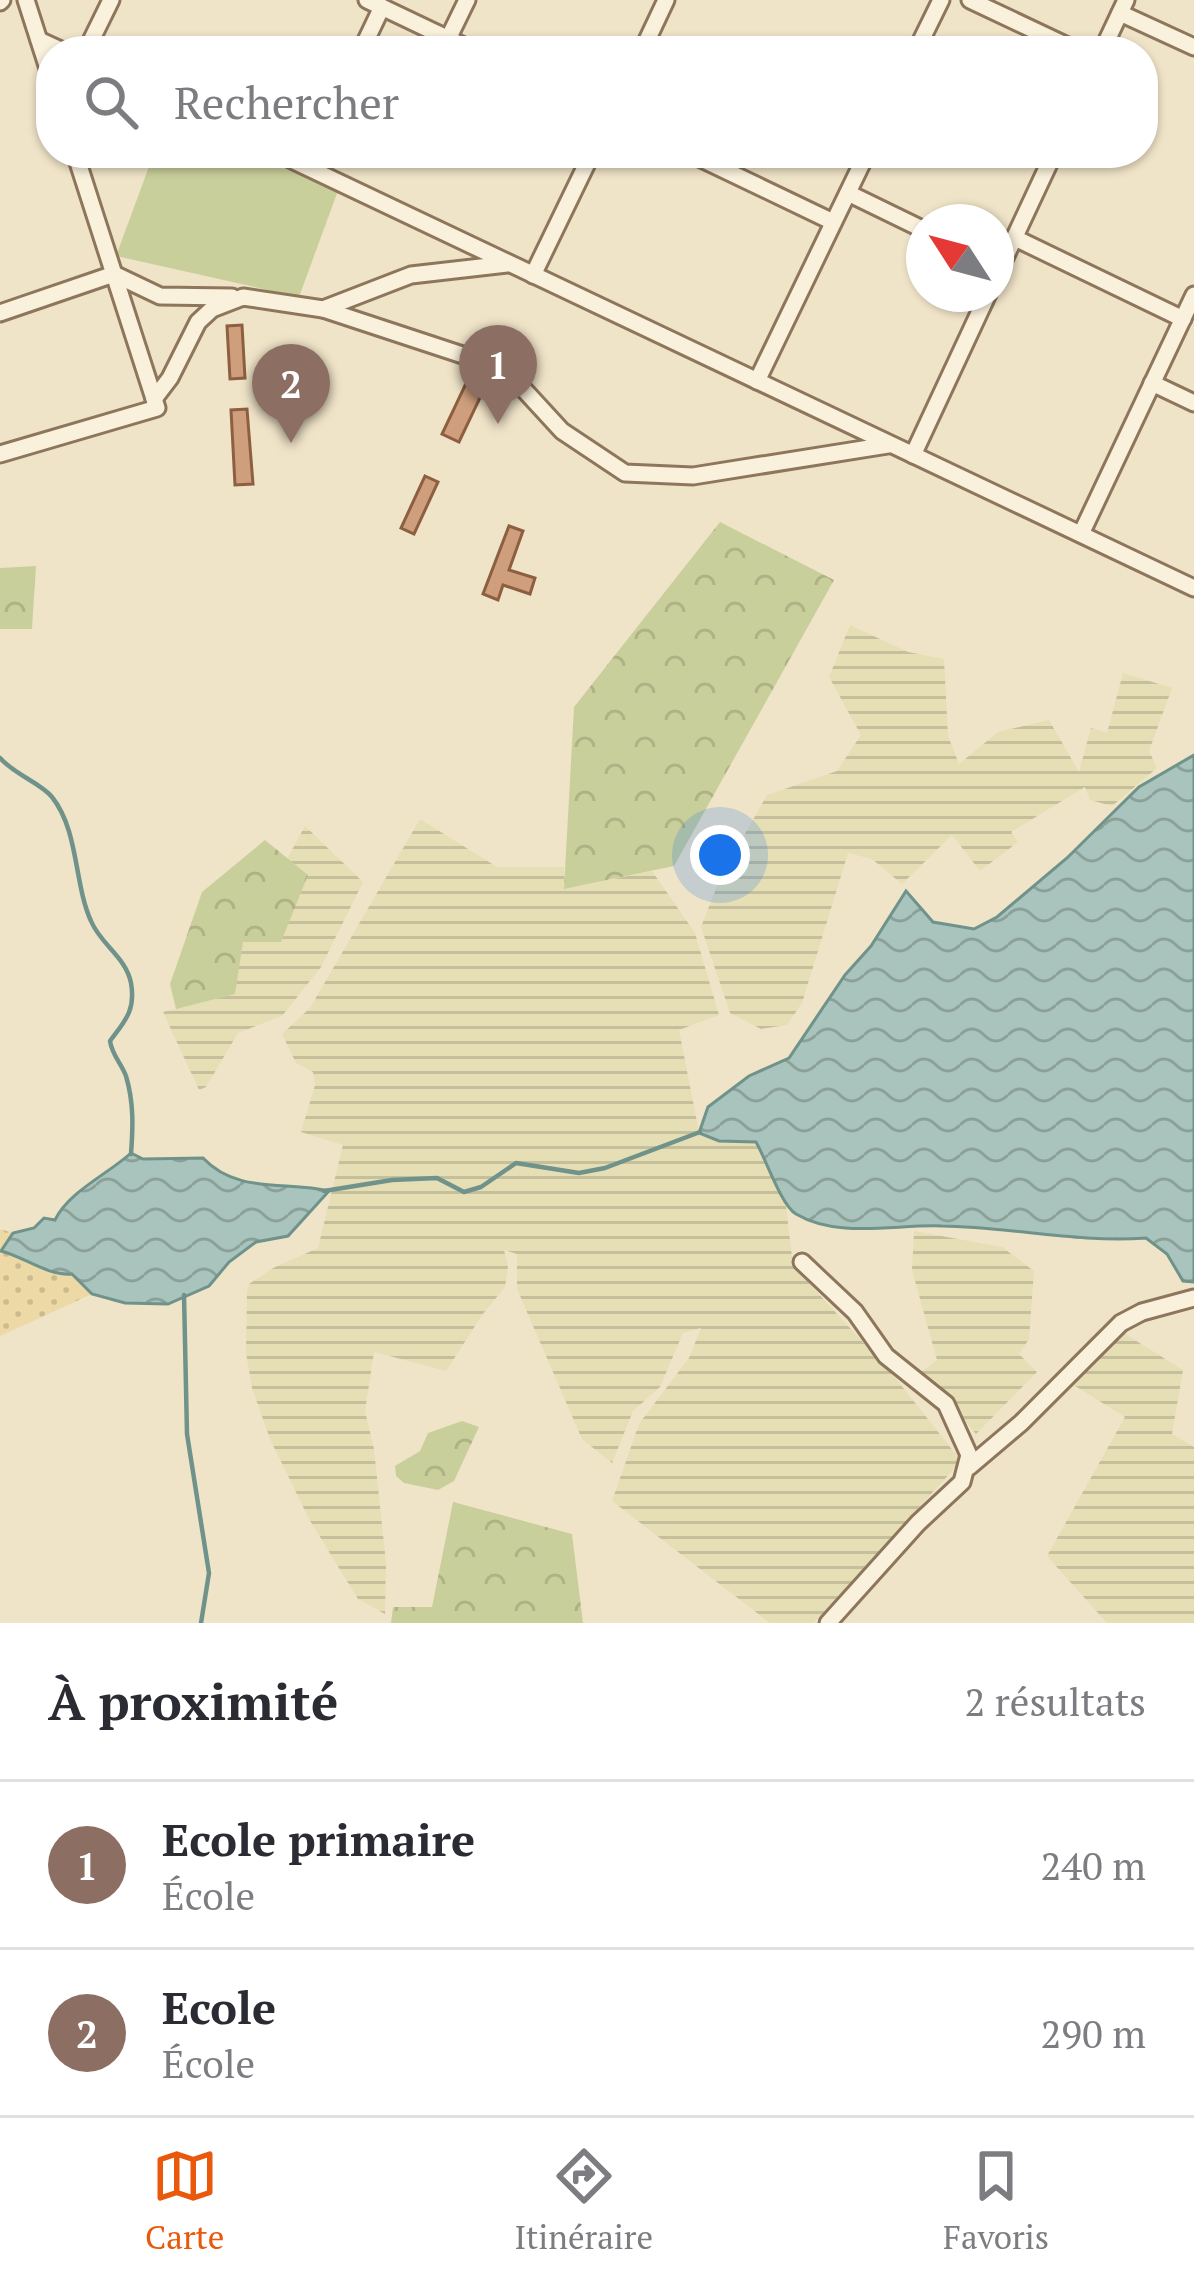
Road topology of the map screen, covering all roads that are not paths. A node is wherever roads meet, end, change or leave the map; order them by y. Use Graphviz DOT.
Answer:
graph roads {
  1 [pos="26,0"];
  2 [pos="111,0"];
  3 [pos="467,0"];
  4 [pos="666,0"];
  5 [pos="941,0"];
  6 [pos="970,0"];
  7 [pos="375,3"];
  8 [pos="1123,6"];
  9 [pos="38,36"];
  10 [pos="93,36"];
  11 [pos="365,36"];
  12 [pos="442,36"];
  13 [pos="449,36"];
  14 [pos="653,36"];
  15 [pos="923,36"];
  16 [pos="1046,36"];
  17 [pos="1109,36"];
  18 [pos="1194,47"];
  19 [pos="80,168"];
  20 [pos="326,168"];
  21 [pos="585,168"];
  22 [pos="720,168"];
  23 [pos="860,168"];
  24 [pos="1047,168"];
  25 [pos="848,193"];
  26 [pos="906,221"];
  27 [pos="833,222"];
  28 [pos="1015,238"];
  29 [pos="510,263"];
  30 [pos="114,274"];
  31 [pos="533,275"];
  32 [pos="1194,295"];
  33 [pos="243,297"];
  34 [pos="323,309"];
  35 [pos="980,312"];
  36 [pos="0,313"];
  37 [pos="1183,319"];
  38 [pos="757,381"];
  39 [pos="1153,383"];
  40 [pos="154,399"];
  41 [pos="1194,403"];
  42 [pos="891,445"];
  43 [pos="0,454"];
  44 [pos="913,455"];
  45 [pos="1082,534"];
  46 [pos="1194,587"];
  47 [pos="802,1262"];
  48 [pos="1194,1298"];
  49 [pos="969,1467"];
  50 [pos="828,1623"];
  1 -- 9 [label="street"];
  2 -- 10 [label="street"];
  3 -- 13 [label="street"];
  4 -- 14 [label="street"];
  5 -- 15 [label="street"];
  6 -- 16 [label="street"];
  7 -- 11 [label="street"];
  7 -- 12 [label="street"];
  8 -- 17 [label="street"];
  8 -- 18 [label="street"];
  19 -- 30 [label="street"];
  20 -- 29 [label="street"];
  21 -- 31 [label="street"];
  22 -- 27 [label="street"];
  23 -- 25 [label="street"];
  24 -- 28 [label="street"];
  25 -- 26 [label="street"];
  25 -- 27 [label="street"];
  27 -- 38 [label="street"];
  28 -- 37 [label="street"];
  29 -- 31 [label="street"];
  29 -- 34 [label="street"];
  30 -- 33 [label="street"];
  30 -- 36 [label="street"];
  30 -- 40 [label="street"];
  31 -- 38 [label="street"];
  32 -- 37 [label="street"];
  33 -- 34 [label="street"];
  33 -- 40 [label="street"];
  34 -- 42 [label="street"];
  35 -- 44 [label="street"];
  37 -- 39 [label="street"];
  38 -- 42 [label="street"];
  39 -- 41 [label="street"];
  39 -- 45 [label="street"];
  40 -- 43 [label="street"];
  42 -- 44 [label="street"];
  44 -- 45 [label="street"];
  45 -- 46 [label="street"];
  47 -- 49 [label="street"];
  48 -- 49 [label="street"];
  49 -- 50 [label="street"];
}
